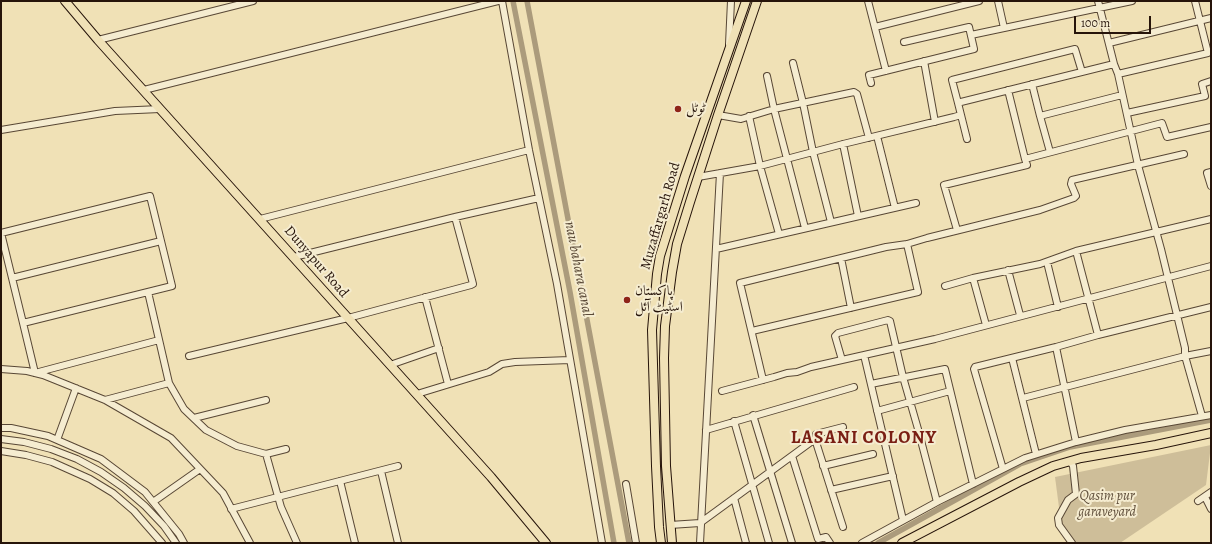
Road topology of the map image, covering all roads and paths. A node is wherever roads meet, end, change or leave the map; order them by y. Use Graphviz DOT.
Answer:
graph roads {
  1 [pos="64,1"];
  2 [pos="253,1"];
  3 [pos="498,1"];
  4 [pos="502,1"];
  5 [pos="731,1"];
  6 [pos="746,1"];
  7 [pos="757,1"];
  8 [pos="876,1"];
  9 [pos="979,1"];
  10 [pos="998,1"];
  11 [pos="1098,1"];
  12 [pos="1132,1"];
  13 [pos="1195,1"];
  14 [pos="868,2"];
  15 [pos="1100,8"];
  16 [pos="1211,18"];
  17 [pos="1200,21"];
  18 [pos="875,27"];
  19 [pos="1004,28"];
  20 [pos="971,35"];
  21 [pos="98,40"];
  22 [pos="904,42"];
  23 [pos="1109,42"];
  24 [pos="729,47"];
  25 [pos="1210,52"];
  26 [pos="924,62"];
  27 [pos="793,63"];
  28 [pos="1114,64"];
  29 [pos="886,71"];
  30 [pos="1082,72"];
  31 [pos="1118,74"];
  32 [pos="767,76"];
  33 [pos="1211,81"];
  34 [pos="871,83"];
  35 [pos="1032,84"];
  36 [pos="144,90"];
  37 [pos="1008,90"];
  38 [pos="1122,95"];
  39 [pos="803,102"];
  40 [pos="958,103"];
  41 [pos="160,109"];
  42 [pos="774,109"];
  43 [pos="1126,113"];
  44 [pos="718,115"];
  45 [pos="961,115"];
  46 [pos="748,116"];
  47 [pos="1040,116"];
  48 [pos="935,122"];
  49 [pos="1211,127"];
  50 [pos="1,130"];
  51 [pos="1131,131"];
  52 [pos="877,136"];
  53 [pos="869,138"];
  54 [pos="967,139"];
  55 [pos="843,144"];
  56 [pos="529,150"];
  57 [pos="813,152"];
  58 [pos="1050,152"];
  59 [pos="1184,154"];
  60 [pos="787,158"];
  61 [pos="1025,158"];
  62 [pos="1138,164"];
  63 [pos="760,166"];
  64 [pos="1211,172"];
  65 [pos="720,173"];
  66 [pos="698,177"];
  67 [pos="1211,186"];
  68 [pos="539,198"];
  69 [pos="916,203"];
  70 [pos="895,208"];
  71 [pos="858,216"];
  72 [pos="455,217"];
  73 [pos="260,219"];
  74 [pos="1211,219"];
  75 [pos="831,222"];
  76 [pos="805,228"];
  77 [pos="957,230"];
  78 [pos="1,233"];
  79 [pos="1156,233"];
  80 [pos="779,234"];
  81 [pos="161,241"];
  82 [pos="907,244"];
  83 [pos="716,249"];
  84 [pos="1076,252"];
  85 [pos="294,257"];
  86 [pos="841,258"];
  87 [pos="1047,262"];
  88 [pos="1211,266"];
  89 [pos="1008,270"];
  90 [pos="12,278"];
  91 [pos="973,278"];
  92 [pos="1168,278"];
  93 [pos="945,286"];
  94 [pos="148,292"];
  95 [pos="425,297"];
  96 [pos="1089,299"];
  97 [pos="1058,307"];
  98 [pos="1211,307"];
  99 [pos="852,308"];
  100 [pos="1020,315"];
  101 [pos="1177,315"];
  102 [pos="348,318"];
  103 [pos="23,323"];
  104 [pos="986,325"];
  105 [pos="752,331"];
  106 [pos="1098,335"];
  107 [pos="159,340"];
  108 [pos="1056,347"];
  109 [pos="439,348"];
  110 [pos="896,348"];
  111 [pos="1211,351"];
  112 [pos="864,355"];
  113 [pos="189,356"];
  114 [pos="1186,356"];
  115 [pos="1012,358"];
  116 [pos="570,360"];
  117 [pos="842,360"];
  118 [pos="390,365"];
  119 [pos="1,369"];
  120 [pos="35,373"];
  121 [pos="903,377"];
  122 [pos="763,380"];
  123 [pos="169,383"];
  124 [pos="448,384"];
  125 [pos="871,384"];
  126 [pos="854,386"];
  127 [pos="76,388"];
  128 [pos="1065,388"];
  129 [pos="722,391"];
  130 [pos="950,391"];
  131 [pos="417,394"];
  132 [pos="1023,398"];
  133 [pos="105,400"];
  134 [pos="266,400"];
  135 [pos="910,402"];
  136 [pos="877,411"];
  137 [pos="752,415"];
  138 [pos="1211,415"];
  139 [pos="1202,416"];
  140 [pos="194,418"];
  141 [pos="734,421"];
  142 [pos="843,427"];
  143 [pos="1,428"];
  144 [pos="706,430"];
  145 [pos="1211,432"];
  146 [pos="1,439"];
  147 [pos="815,439"];
  148 [pos="58,440"];
  149 [pos="665,441"];
  150 [pos="655,442"];
  151 [pos="1076,442"];
  152 [pos="286,449"];
  153 [pos="1,451"];
  154 [pos="266,454"];
  155 [pos="873,454"];
  156 [pos="1036,454"];
  157 [pos="792,456"];
  158 [pos="1070,461"];
  159 [pos="398,466"];
  160 [pos="823,466"];
  161 [pos="200,469"];
  162 [pos="1003,469"];
  163 [pos="381,471"];
  164 [pos="770,472"];
  165 [pos="893,476"];
  166 [pos="340,481"];
  167 [pos="626,484"];
  168 [pos="973,484"];
  169 [pos="752,485"];
  170 [pos="831,490"];
  171 [pos="1208,494"];
  172 [pos="278,497"];
  173 [pos="734,498"];
  174 [pos="1198,501"];
  175 [pos="152,502"];
  176 [pos="937,502"];
  177 [pos="1211,508"];
  178 [pos="231,509"];
  179 [pos="903,520"];
  180 [pos="700,523"];
  181 [pos="670,525"];
  182 [pos="842,527"];
  183 [pos="162,543"];
  184 [pos="176,543"];
  185 [pos="184,543"];
  186 [pos="250,543"];
  187 [pos="297,543"];
  188 [pos="355,543"];
  189 [pos="398,543"];
  190 [pos="546,543"];
  191 [pos="602,543"];
  192 [pos="636,543"];
  193 [pos="661,543"];
  194 [pos="672,543"];
  195 [pos="700,543"];
  196 [pos="746,543"];
  197 [pos="769,543"];
  198 [pos="792,543"];
  199 [pos="830,543"];
  200 [pos="862,543"];
  201 [pos="902,543"];
  202 [pos="1072,543"];
  1 -- 21 [label="main road, Dunyapur Road"];
  2 -- 21 [label="street"];
  3 -- 36 [label="street"];
  4 -- 56 [label="street"];
  5 -- 24 [label="street"];
  6 -- 24 [label="main road, Muzaffargarh Road"];
  7 -- 44 [label="main road, Muzaffargarh Road"];
  8 -- 14 [label="street"];
  9 -- 18 [label="street"];
  10 -- 19 [label="street"];
  11 -- 15 [label="street"];
  12 -- 15 [label="street"];
  13 -- 17 [label="street"];
  14 -- 18 [label="street"];
  15 -- 19 [label="street"];
  15 -- 23 [label="street"];
  16 -- 17 [label="street"];
  17 -- 23 [label="street"];
  17 -- 25 [label="street"];
  18 -- 29 [label="street"];
  19 -- 20 [label="street"];
  20 -- 22 [label="street"];
  20 -- 26 [label="street"];
  21 -- 36 [label="main road, Dunyapur Road"];
  23 -- 28 [label="street"];
  24 -- 150 [label="main road, Muzaffargarh Road"];
  25 -- 31 [label="street"];
  26 -- 29 [label="street"];
  26 -- 48 [label="street"];
  27 -- 39 [label="street"];
  28 -- 30 [label="street"];
  28 -- 31 [label="street"];
  29 -- 34 [label="street"];
  30 -- 35 [label="street"];
  30 -- 40 [label="street"];
  31 -- 38 [label="street"];
  32 -- 42 [label="street"];
  33 -- 43 [label="street"];
  35 -- 37 [label="street"];
  35 -- 47 [label="street"];
  36 -- 41 [label="main road, Dunyapur Road"];
  37 -- 40 [label="street"];
  37 -- 61 [label="street"];
  38 -- 43 [label="street"];
  38 -- 47 [label="street"];
  39 -- 42 [label="street"];
  39 -- 53 [label="street"];
  39 -- 57 [label="street"];
  40 -- 45 [label="street"];
  41 -- 50 [label="street"];
  41 -- 73 [label="main road, Dunyapur Road"];
  42 -- 46 [label="street"];
  42 -- 60 [label="street"];
  43 -- 51 [label="street"];
  44 -- 46 [label="street"];
  44 -- 66 [label="main road, Muzaffargarh Road"];
  45 -- 48 [label="street"];
  45 -- 54 [label="street"];
  46 -- 63 [label="street"];
  47 -- 58 [label="street"];
  48 -- 52 [label="street"];
  49 -- 51 [label="street"];
  51 -- 58 [label="street"];
  51 -- 62 [label="street"];
  52 -- 53 [label="street"];
  52 -- 70 [label="street"];
  53 -- 55 [label="street"];
  55 -- 57 [label="street"];
  55 -- 71 [label="street"];
  56 -- 68 [label="street"];
  56 -- 73 [label="street"];
  57 -- 60 [label="street"];
  57 -- 75 [label="street"];
  58 -- 61 [label="street"];
  59 -- 62 [label="street"];
  60 -- 63 [label="street"];
  60 -- 76 [label="street"];
  61 -- 77 [label="street"];
  62 -- 77 [label="street"];
  62 -- 79 [label="street"];
  63 -- 65 [label="street"];
  63 -- 80 [label="street"];
  64 -- 67 [label="street"];
  65 -- 66 [label="street"];
  65 -- 83 [label="street"];
  66 -- 149 [label="main road, Muzaffargarh Road"];
  68 -- 72 [label="street"];
  68 -- 116 [label="street"];
  69 -- 70 [label="street"];
  70 -- 71 [label="street"];
  71 -- 75 [label="street"];
  72 -- 85 [label="street"];
  72 -- 95 [label="street"];
  73 -- 85 [label="main road, Dunyapur Road"];
  74 -- 79 [label="street"];
  75 -- 76 [label="street"];
  76 -- 80 [label="street"];
  77 -- 82 [label="street"];
  78 -- 81 [label="street"];
  78 -- 90 [label="street"];
  79 -- 84 [label="street"];
  79 -- 92 [label="street"];
  80 -- 83 [label="street"];
  81 -- 90 [label="street"];
  81 -- 94 [label="street"];
  82 -- 86 [label="street"];
  82 -- 99 [label="street"];
  83 -- 144 [label="street"];
  84 -- 87 [label="street"];
  84 -- 96 [label="street"];
  85 -- 102 [label="main road, Dunyapur Road"];
  86 -- 99 [label="street"];
  86 -- 105 [label="street"];
  87 -- 89 [label="street"];
  87 -- 97 [label="street"];
  88 -- 92 [label="street"];
  89 -- 91 [label="street"];
  89 -- 100 [label="street"];
  90 -- 103 [label="street"];
  91 -- 93 [label="street"];
  91 -- 104 [label="street"];
  92 -- 96 [label="street"];
  92 -- 101 [label="street"];
  94 -- 103 [label="street"];
  94 -- 107 [label="street"];
  95 -- 102 [label="street"];
  95 -- 109 [label="street"];
  96 -- 97 [label="street"];
  96 -- 106 [label="street"];
  97 -- 100 [label="street"];
  98 -- 101 [label="street"];
  99 -- 105 [label="street"];
  100 -- 104 [label="street"];
  101 -- 106 [label="street"];
  101 -- 114 [label="street"];
  102 -- 113 [label="street"];
  102 -- 118 [label="main road, Dunyapur Road"];
  103 -- 120 [label="street"];
  104 -- 110 [label="street"];
  105 -- 122 [label="street"];
  106 -- 108 [label="street"];
  107 -- 120 [label="street"];
  107 -- 123 [label="street"];
  108 -- 115 [label="street"];
  108 -- 128 [label="street"];
  109 -- 118 [label="street"];
  109 -- 124 [label="street"];
  110 -- 112 [label="street"];
  110 -- 117 [label="street"];
  110 -- 121 [label="street"];
  111 -- 114 [label="street"];
  112 -- 117 [label="street"];
  112 -- 125 [label="street"];
  114 -- 128 [label="street"];
  114 -- 139 [label="street"];
  115 -- 132 [label="street"];
  115 -- 162 [label="street"];
  116 -- 124 [label="street"];
  116 -- 191 [label="street"];
  117 -- 122 [label="street"];
  118 -- 131 [label="main road, Dunyapur Road"];
  119 -- 120 [label="street"];
  120 -- 127 [label="street"];
  121 -- 125 [label="street"];
  121 -- 130 [label="street"];
  121 -- 135 [label="street"];
  122 -- 129 [label="street"];
  123 -- 133 [label="street"];
  123 -- 140 [label="street"];
  124 -- 131 [label="street"];
  125 -- 136 [label="street"];
  126 -- 137 [label="street"];
  127 -- 133 [label="street"];
  127 -- 148 [label="street"];
  128 -- 132 [label="street"];
  128 -- 151 [label="street"];
  130 -- 135 [label="street"];
  130 -- 168 [label="street"];
  131 -- 190 [label="main road, Dunyapur Road"];
  132 -- 156 [label="street"];
  133 -- 161 [label="street"];
  134 -- 140 [label="street"];
  135 -- 136 [label="street"];
  135 -- 176 [label="street"];
  136 -- 165 [label="street"];
  137 -- 141 [label="street"];
  137 -- 164 [label="street"];
  138 -- 139 [label="street"];
  139 -- 151 [label="street"];
  140 -- 154 [label="street"];
  141 -- 144 [label="street"];
  141 -- 169 [label="street"];
  142 -- 147 [label="street"];
  143 -- 148 [label="street"];
  144 -- 180 [label="street"];
  145 -- 158 [label="main road"];
  146 -- 184 [label="street"];
  147 -- 157 [label="street"];
  147 -- 160 [label="street"];
  148 -- 175 [label="street"];
  149 -- 150 [label="main road"];
  149 -- 181 [label="main road, Muzaffargarh Road"];
  150 -- 193 [label="main road, Muzaffargarh Road"];
  151 -- 156 [label="street"];
  152 -- 154 [label="street"];
  153 -- 183 [label="street"];
  154 -- 172 [label="street"];
  155 -- 160 [label="street"];
  156 -- 162 [label="street"];
  157 -- 164 [label="street"];
  157 -- 199 [label="street"];
  158 -- 201 [label="main road"];
  158 -- 202 [label="street"];
  159 -- 163 [label="street"];
  160 -- 170 [label="street"];
  161 -- 175 [label="street"];
  161 -- 178 [label="street"];
  162 -- 168 [label="street"];
  163 -- 166 [label="street"];
  163 -- 189 [label="street"];
  164 -- 169 [label="street"];
  164 -- 198 [label="street"];
  165 -- 170 [label="street"];
  165 -- 179 [label="street"];
  166 -- 172 [label="street"];
  166 -- 188 [label="street"];
  167 -- 192 [label="street"];
  168 -- 176 [label="street"];
  169 -- 173 [label="street"];
  169 -- 197 [label="street"];
  170 -- 182 [label="street"];
  171 -- 174 [label="street"];
  171 -- 177 [label="street"];
  172 -- 178 [label="street"];
  172 -- 187 [label="street"];
  173 -- 180 [label="street"];
  173 -- 196 [label="street"];
  175 -- 185 [label="street"];
  176 -- 179 [label="street"];
  178 -- 186 [label="street"];
  179 -- 200 [label="street"];
  180 -- 181 [label="street"];
  180 -- 195 [label="street"];
  181 -- 194 [label="main road, Muzaffargarh Road"];
}
